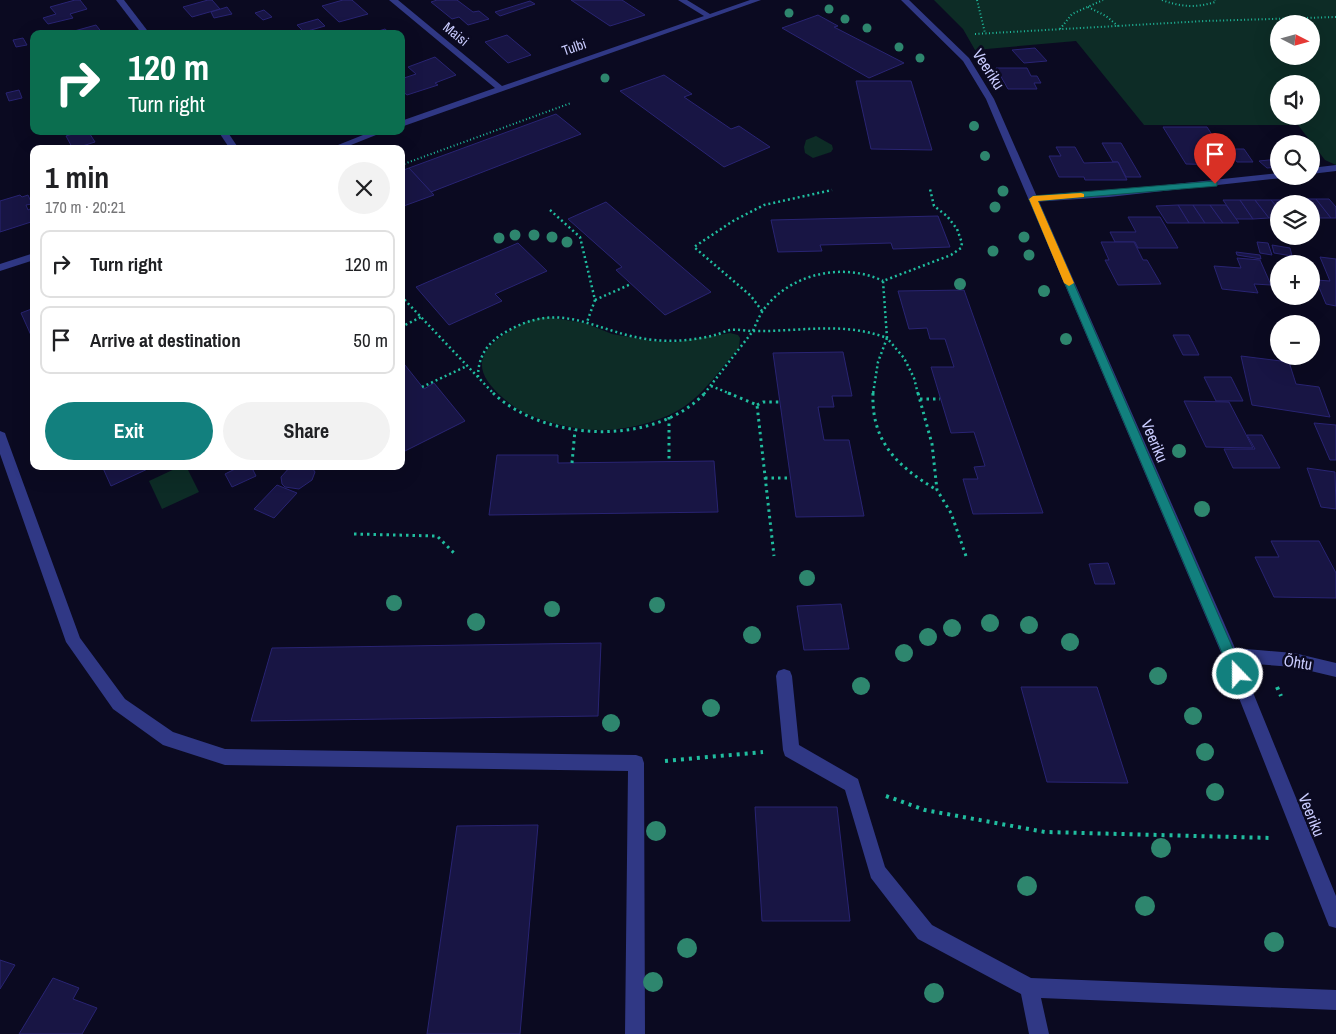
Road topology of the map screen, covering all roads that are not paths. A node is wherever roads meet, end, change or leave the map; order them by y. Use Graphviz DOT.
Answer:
graph roads {
  1 [pos="120,0"];
  2 [pos="393,0"];
  3 [pos="682,0"];
  4 [pos="757,0"];
  5 [pos="905,0"];
  6 [pos="709,16"];
  7 [pos="143,30"];
  8 [pos="501,89"];
  9 [pos="405,123"];
  10 [pos="371,135"];
  11 [pos="343,145"];
  12 [pos="1336,168"];
  13 [pos="1320,170"];
  14 [pos="1270,177"];
  15 [pos="1033,199"];
  16 [pos="30,257"];
  17 [pos="0,268"];
  18 [pos="0,436"];
  19 [pos="1230,655"];
  20 [pos="1336,670"];
  21 [pos="784,676"];
  22 [pos="1336,919"];
  23 [pos="1029,988"];
  24 [pos="1336,1000"];
  25 [pos="635,1034"];
  26 [pos="1039,1034"];
  1 -- 7 [label="street"];
  2 -- 8 [label="street, Maisi"];
  3 -- 6 [label="street"];
  4 -- 6 [label="street, Tulbi"];
  5 -- 15 [label="street, Veeriku"];
  6 -- 8 [label="street, Tulbi"];
  8 -- 9 [label="street, Tulbi"];
  10 -- 11 [label="street"];
  12 -- 13 [label="street"];
  14 -- 15 [label="street"];
  15 -- 19 [label="street, Veeriku"];
  16 -- 17 [label="street"];
  18 -- 25 [label="street"];
  19 -- 20 [label="street, Õhtu"];
  19 -- 22 [label="street, Veeriku"];
  21 -- 23 [label="street"];
  23 -- 24 [label="street"];
  23 -- 26 [label="street"];
}
